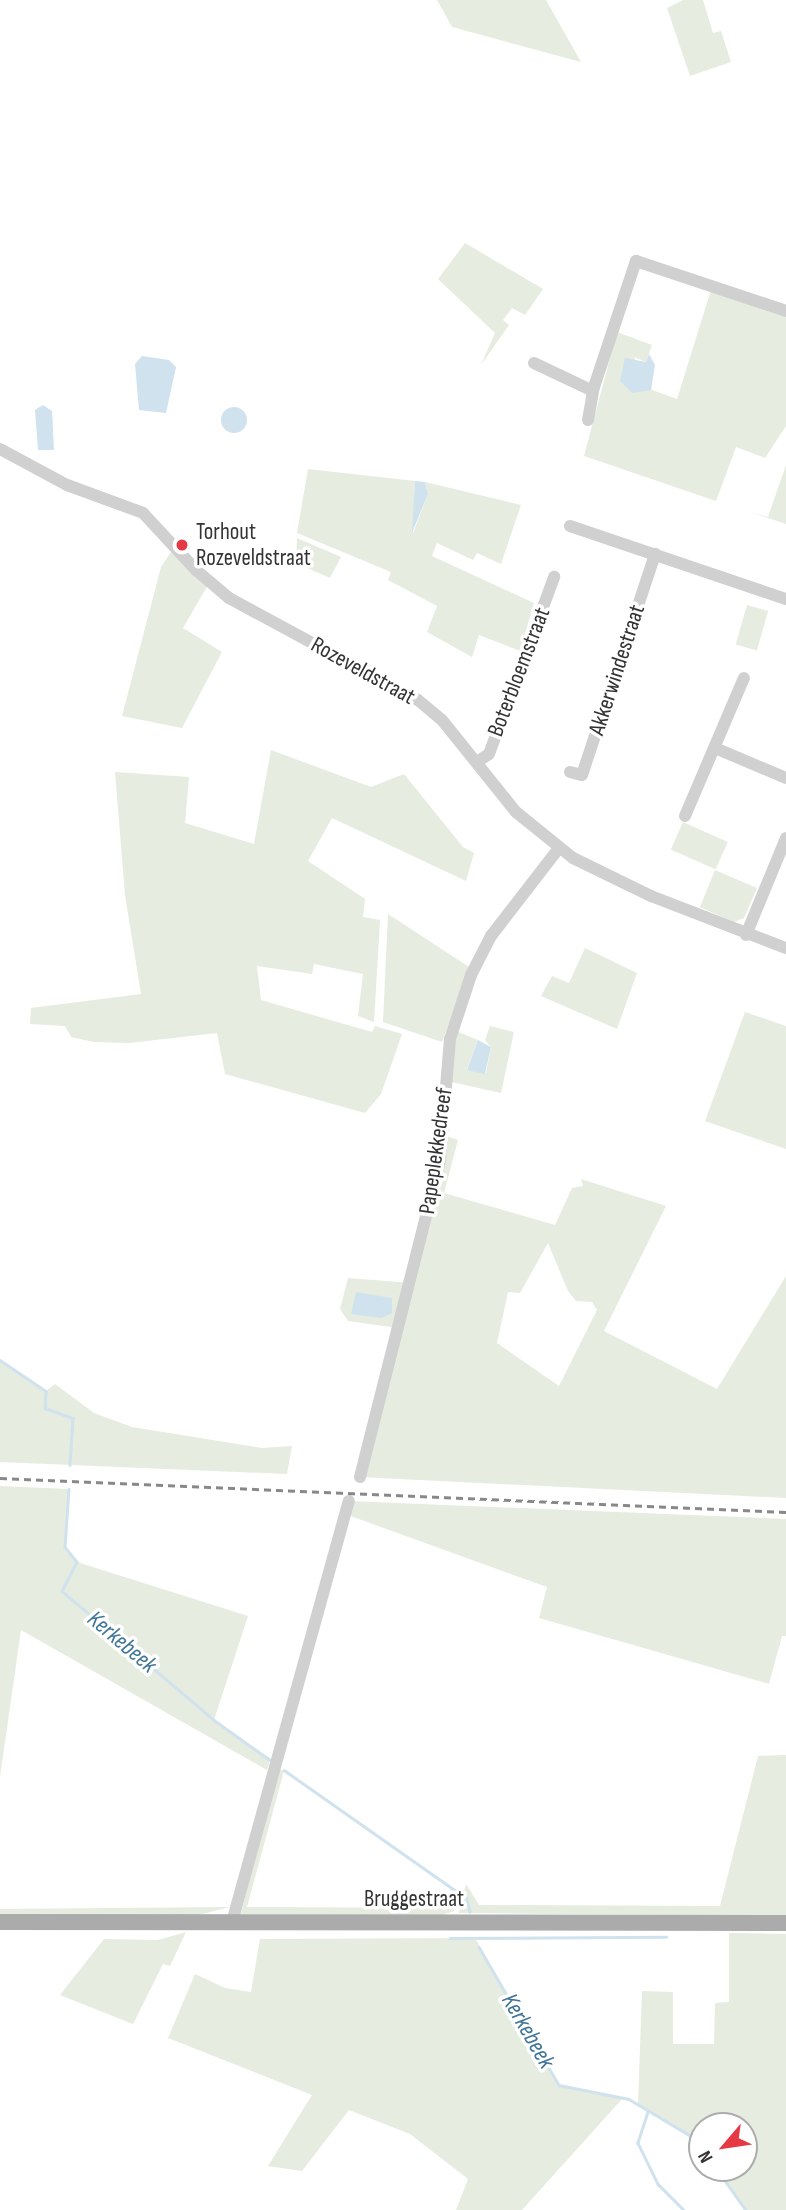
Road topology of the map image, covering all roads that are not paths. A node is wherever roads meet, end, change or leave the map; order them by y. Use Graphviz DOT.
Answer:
graph roads {
  1 [pos="786,311"];
  2 [pos="534,363"];
  3 [pos="593,391"];
  4 [pos="588,420"];
  5 [pos="0,449"];
  6 [pos="570,526"];
  7 [pos="654,554"];
  8 [pos="554,577"];
  9 [pos="786,599"];
  10 [pos="744,678"];
  11 [pos="715,748"];
  12 [pos="477,762"];
  13 [pos="570,772"];
  14 [pos="786,778"];
  15 [pos="685,816"];
  16 [pos="786,838"];
  17 [pos="559,848"];
  18 [pos="746,935"];
  19 [pos="786,948"];
  20 [pos="360,1477"];
  21 [pos="349,1501"];
  22 [pos="0,1922"];
  23 [pos="232,1922"];
  24 [pos="786,1923"];
  1 -- 3 [label="street"];
  2 -- 3 [label="street"];
  3 -- 4 [label="street"];
  5 -- 12 [label="street, Rozeveldstraat"];
  6 -- 7 [label="street"];
  7 -- 9 [label="street"];
  7 -- 13 [label="street, Akkerwindestraat"];
  8 -- 12 [label="street, Boterbloemstraat"];
  10 -- 11 [label="street"];
  11 -- 14 [label="street"];
  11 -- 15 [label="street"];
  12 -- 17 [label="street, Rozeveldstraat"];
  16 -- 18 [label="street"];
  17 -- 18 [label="street, Rozeveldstraat"];
  17 -- 20 [label="street, Papeplekkedreef"];
  18 -- 19 [label="street, Rozeveldstraat"];
  21 -- 23 [label="street"];
  22 -- 23 [label="main road, Bruggestraat"];
  23 -- 24 [label="main road, Bruggestraat"];
}
